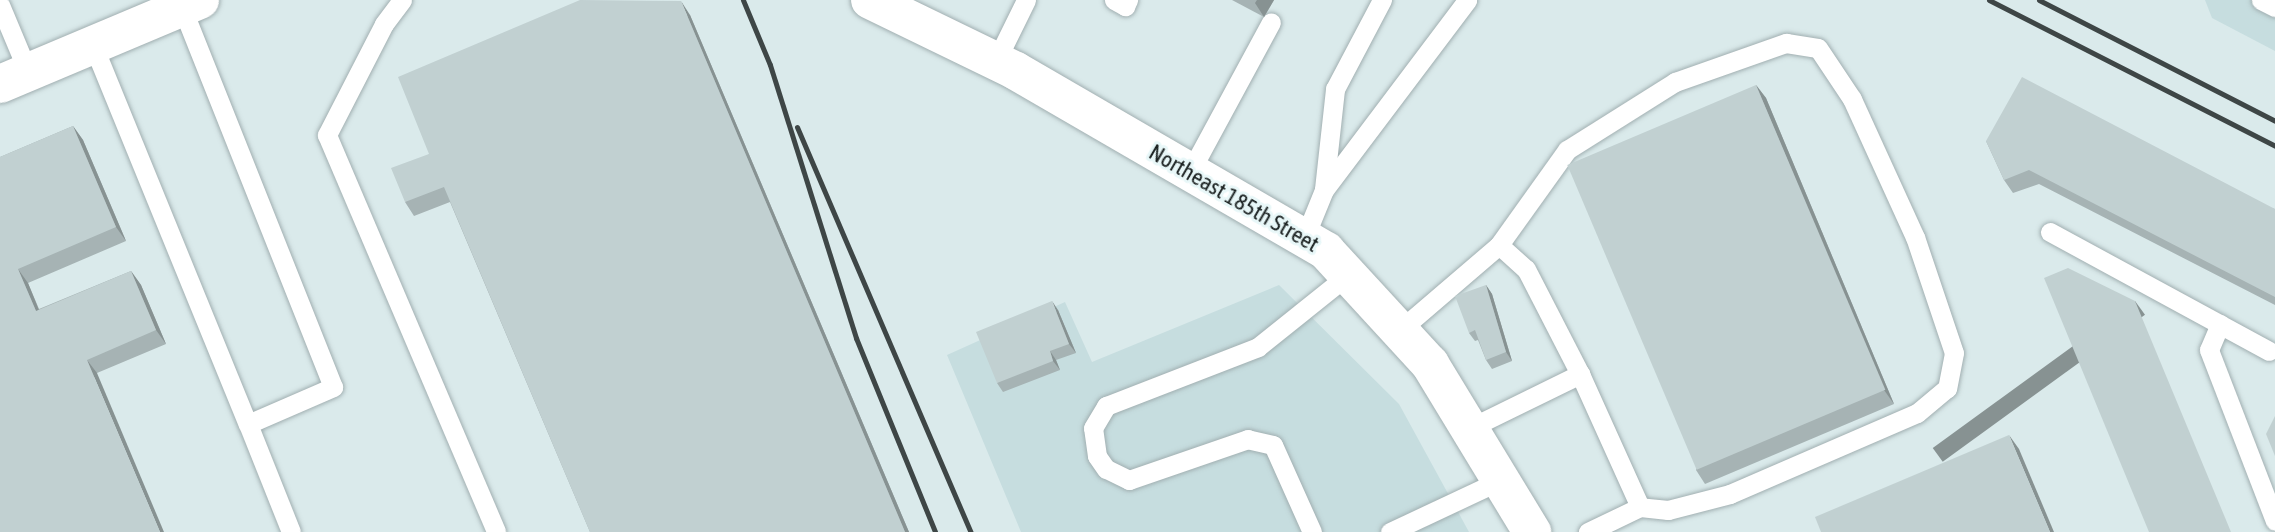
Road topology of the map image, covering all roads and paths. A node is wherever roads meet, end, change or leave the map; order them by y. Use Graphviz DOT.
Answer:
graph roads {
  1 [pos="402,0"];
  2 [pos="870,0"];
  3 [pos="1026,0"];
  4 [pos="1114,0"];
  5 [pos="1128,0"];
  6 [pos="1382,0"];
  7 [pos="1467,0"];
  8 [pos="2261,0"];
  9 [pos="187,3"];
  10 [pos="0,5"];
  11 [pos="2275,7"];
  12 [pos="1270,22"];
  13 [pos="93,45"];
  14 [pos="996,61"];
  15 [pos="14,78"];
  16 [pos="1189,172"];
  17 [pos="1324,190"];
  18 [pos="2050,232"];
  19 [pos="1304,239"];
  20 [pos="1499,245"];
  21 [pos="1348,275"];
  22 [pos="2220,324"];
  23 [pos="1400,330"];
  24 [pos="2269,351"];
  25 [pos="1580,374"];
  26 [pos="248,424"];
  27 [pos="1470,428"];
  28 [pos="1503,479"];
  29 [pos="1640,508"];
  30 [pos="2275,521"];
  31 [pos="291,532"];
  32 [pos="496,532"];
  33 [pos="1312,532"];
  34 [pos="1390,532"];
  35 [pos="1532,532"];
  36 [pos="1588,532"];
  1 -- 32 [label="lane"];
  2 -- 14 [label="street, Northeast 185th Street"];
  3 -- 14 [label="lane"];
  4 -- 5 [label="lane"];
  6 -- 17 [label="lane"];
  7 -- 17 [label="lane"];
  8 -- 11 [label="lane"];
  9 -- 13 [label="street"];
  9 -- 26 [label="lane"];
  10 -- 15 [label="lane"];
  12 -- 16 [label="lane"];
  13 -- 15 [label="street"];
  13 -- 26 [label="lane"];
  14 -- 16 [label="street, Northeast 185th Street"];
  16 -- 19 [label="street, Northeast 185th Street"];
  17 -- 19 [label="lane"];
  18 -- 22 [label="lane"];
  19 -- 21 [label="street, Northeast 185th Street"];
  20 -- 23 [label="lane"];
  20 -- 25 [label="lane"];
  20 -- 29 [label="lane"];
  21 -- 23 [label="street, Northeast 185th Street"];
  21 -- 33 [label="lane"];
  22 -- 24 [label="lane"];
  22 -- 30 [label="lane"];
  23 -- 27 [label="street, Northeast 185th Street"];
  25 -- 27 [label="lane"];
  25 -- 29 [label="lane"];
  26 -- 31 [label="lane"];
  27 -- 28 [label="street, Northeast 185th Street"];
  28 -- 34 [label="lane"];
  28 -- 35 [label="street, Northeast 185th Street"];
  29 -- 36 [label="lane"];
}
